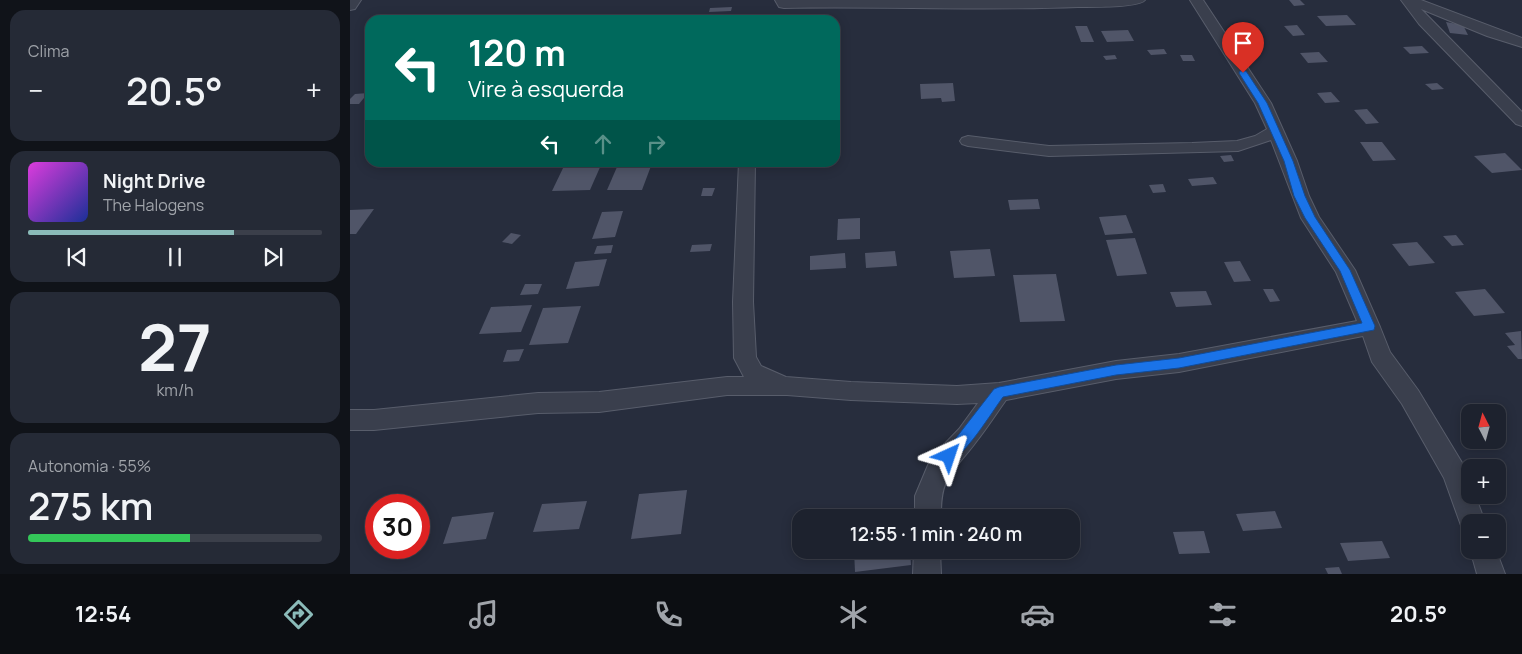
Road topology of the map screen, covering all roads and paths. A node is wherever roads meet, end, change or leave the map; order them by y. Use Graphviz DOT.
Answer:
graph roads {
  1 [pos="355,0"];
  2 [pos="1139,0"];
  3 [pos="1196,0"];
  4 [pos="1408,0"];
  5 [pos="782,2"];
  6 [pos="1012,2"];
  7 [pos="350,6"];
  8 [pos="781,15"];
  9 [pos="1522,43"];
  10 [pos="1522,98"];
  11 [pos="1503,101"];
  12 [pos="1522,121"];
  13 [pos="1274,132"];
  14 [pos="968,142"];
  15 [pos="747,167"];
  16 [pos="1370,326"];
  17 [pos="787,386"];
  18 [pos="999,392"];
  19 [pos="350,420"];
  20 [pos="928,509"];
  21 [pos="1469,514"];
  22 [pos="927,559"];
  23 [pos="1485,559"];
  24 [pos="928,574"];
  25 [pos="1491,574"];
  1 -- 7 [label="street"];
  2 -- 6 [label="street"];
  3 -- 13 [label="street"];
  4 -- 9 [label="street"];
  4 -- 11 [label="street"];
  5 -- 6 [label="street"];
  5 -- 8 [label="street"];
  10 -- 11 [label="street"];
  11 -- 12 [label="street"];
  13 -- 14 [label="street"];
  13 -- 16 [label="street"];
  15 -- 17 [label="street"];
  16 -- 18 [label="street"];
  16 -- 21 [label="street"];
  17 -- 18 [label="street"];
  17 -- 19 [label="street"];
  18 -- 20 [label="street"];
  22 -- 24 [label="street"];
  23 -- 25 [label="street"];
}
